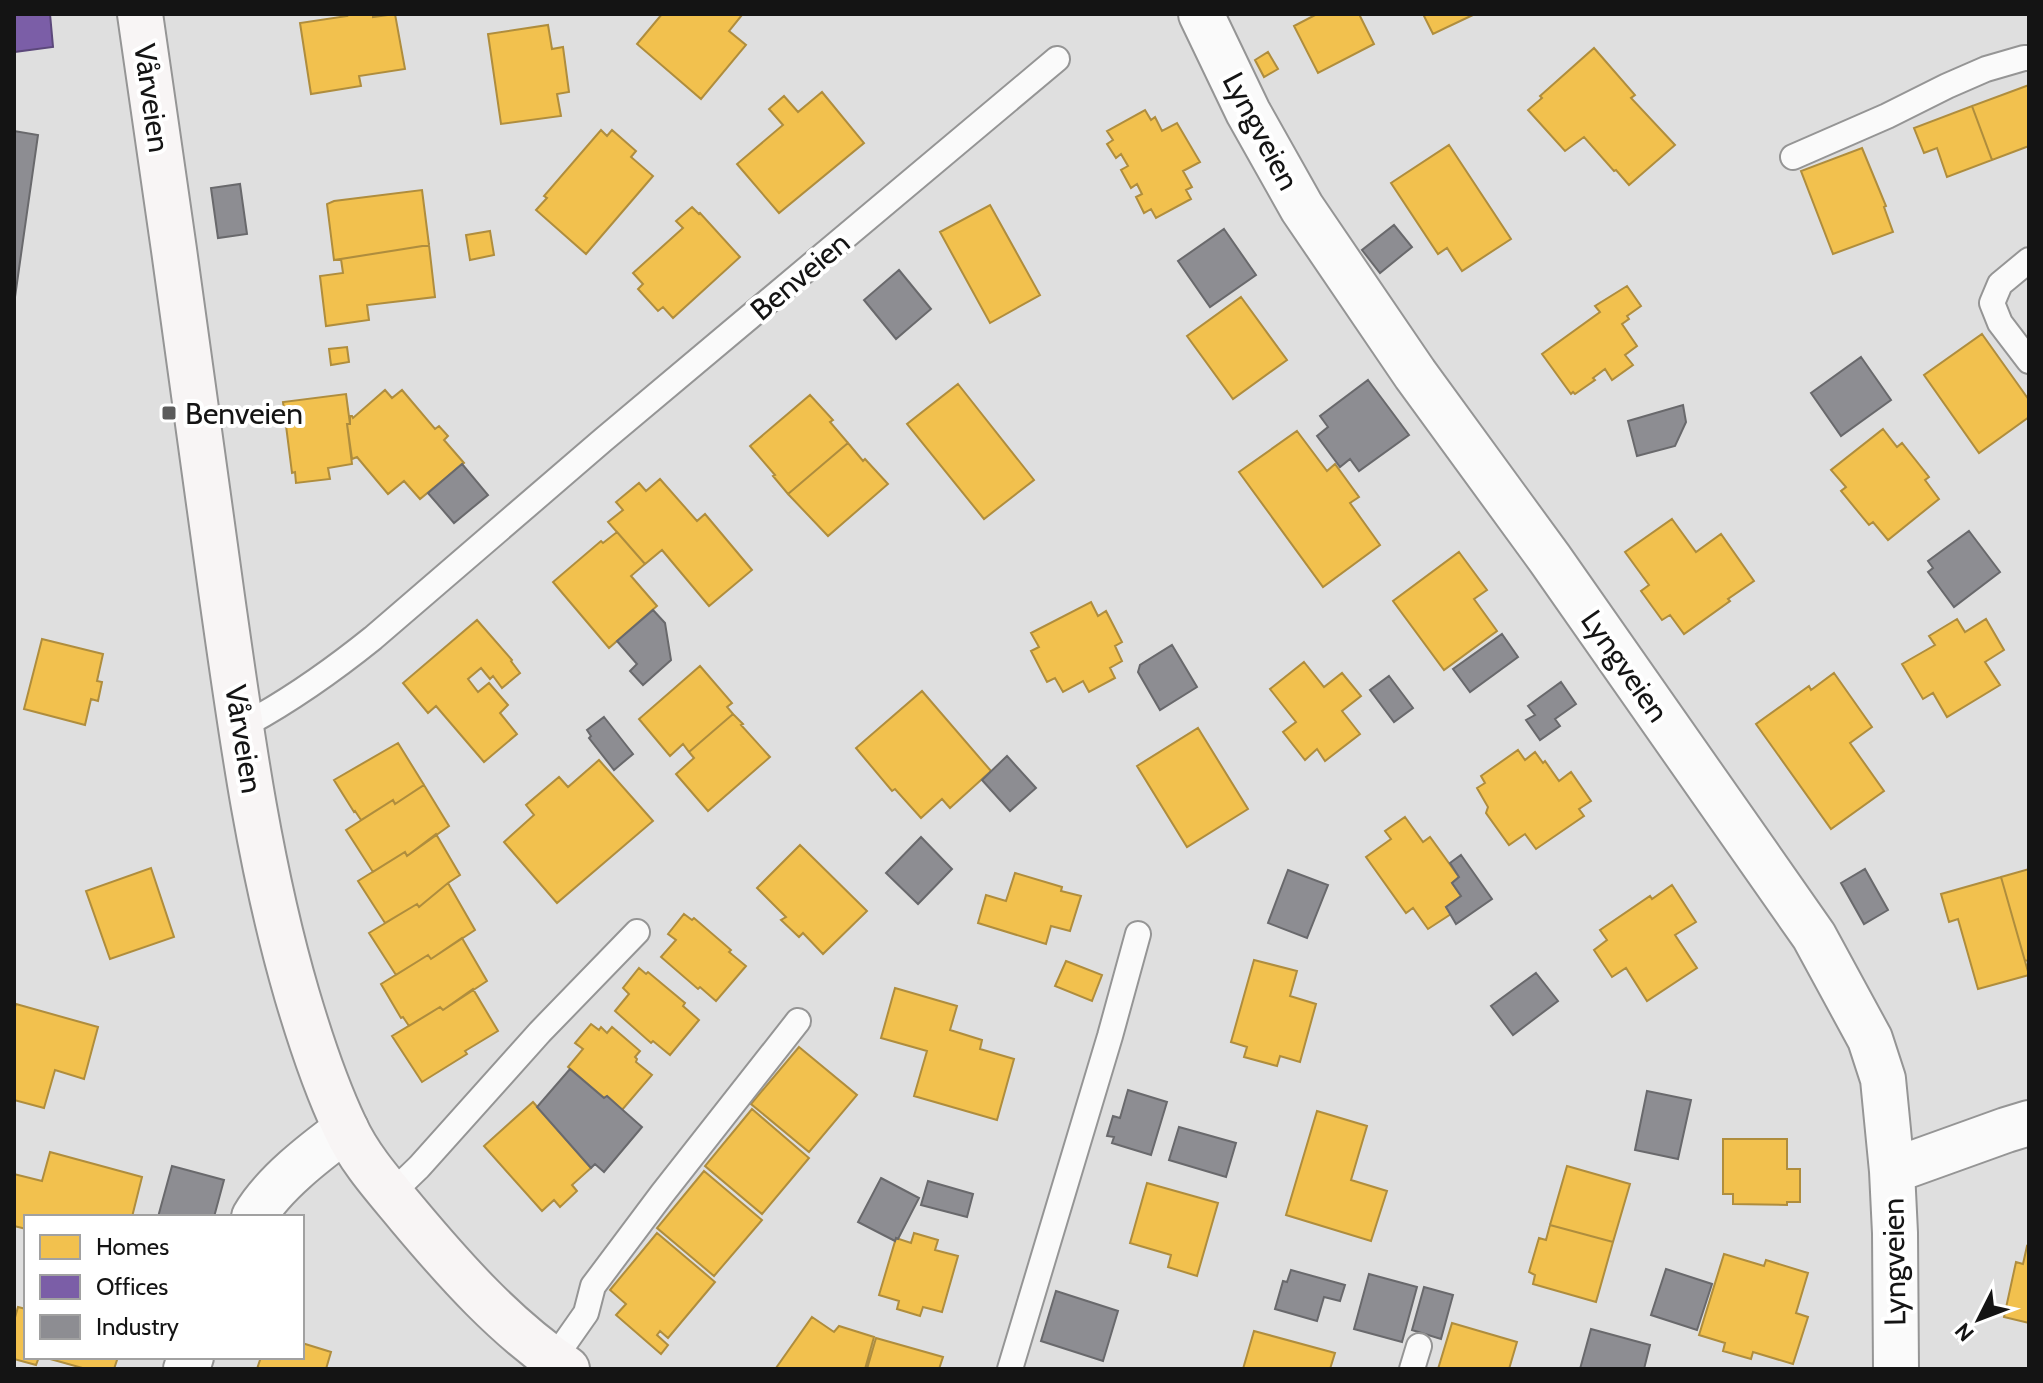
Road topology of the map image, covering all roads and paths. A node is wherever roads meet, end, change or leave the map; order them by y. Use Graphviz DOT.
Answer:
graph roads {
  1 [pos="140,14"];
  2 [pos="1207,17"];
  3 [pos="2029,58"];
  4 [pos="1057,59"];
  5 [pos="1793,157"];
  6 [pos="2029,260"];
  7 [pos="2029,361"];
  8 [pos="241,727"];
  9 [pos="637,932"];
  10 [pos="1138,934"];
  11 [pos="798,1021"];
  12 [pos="2029,1123"];
  13 [pos="346,1129"];
  14 [pos="1892,1171"];
  15 [pos="391,1194"];
  16 [pos="255,1215"];
  17 [pos="560,1364"];
  18 [pos="1010,1369"];
  19 [pos="1896,1369"];
  1 -- 8 [label="street, Vårveien"];
  2 -- 14 [label="street, Lyngveien"];
  3 -- 5 [label="lane"];
  4 -- 8 [label="lane, Benveien"];
  6 -- 7 [label="lane"];
  8 -- 13 [label="street, Vårveien"];
  9 -- 15 [label="lane"];
  10 -- 18 [label="lane"];
  11 -- 17 [label="lane"];
  12 -- 14 [label="street"];
  13 -- 15 [label="street, Vårveien"];
  13 -- 16 [label="street"];
  14 -- 19 [label="street, Lyngveien"];
  15 -- 17 [label="street, Vårveien"];
}
